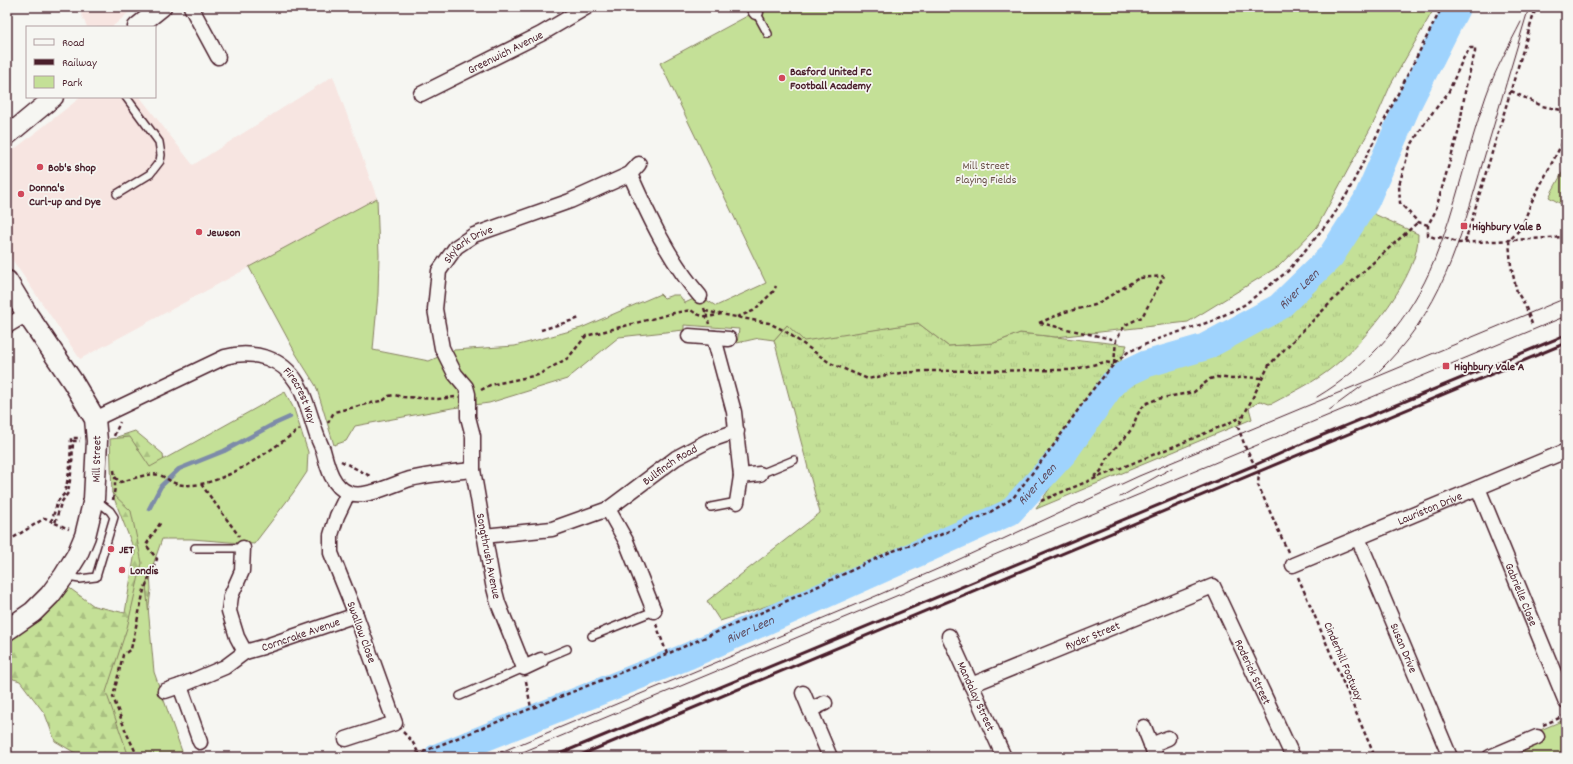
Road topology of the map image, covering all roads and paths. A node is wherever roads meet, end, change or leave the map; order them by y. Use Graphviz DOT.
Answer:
graph roads {
  1 [pos="162,7"];
  2 [pos="191,7"];
  3 [pos="587,7"];
  4 [pos="1442,7"];
  5 [pos="1536,7"];
  6 [pos="754,10"];
  7 [pos="138,26"];
  8 [pos="768,34"];
  9 [pos="218,57"];
  10 [pos="1511,91"];
  11 [pos="421,94"];
  12 [pos="53,98"];
  13 [pos="127,98"];
  14 [pos="1566,111"];
  15 [pos="7,136"];
  16 [pos="1566,136"];
  17 [pos="117,194"];
  18 [pos="1418,222"];
  19 [pos="1428,225"];
  20 [pos="1566,237"];
  21 [pos="1509,241"];
  22 [pos="1465,242"];
  23 [pos="7,281"];
  24 [pos="776,286"];
  25 [pos="700,296"];
  26 [pos="691,310"];
  27 [pos="705,311"];
  28 [pos="27,314"];
  29 [pos="720,314"];
  30 [pos="707,316"];
  31 [pos="736,317"];
  32 [pos="580,318"];
  33 [pos="1532,324"];
  34 [pos="7,326"];
  35 [pos="541,330"];
  36 [pos="689,336"];
  37 [pos="714,338"];
  38 [pos="729,339"];
  39 [pos="1116,340"];
  40 [pos="1114,364"];
  41 [pos="1261,378"];
  42 [pos="482,390"];
  43 [pos="1243,417"];
  44 [pos="95,420"];
  45 [pos="737,431"];
  46 [pos="90,440"];
  47 [pos="322,449"];
  48 [pos="1566,451"];
  49 [pos="794,460"];
  50 [pos="113,463"];
  51 [pos="473,470"];
  52 [pos="760,474"];
  53 [pos="741,476"];
  54 [pos="115,477"];
  55 [pos="1092,479"];
  56 [pos="171,482"];
  57 [pos="201,484"];
  58 [pos="390,486"];
  59 [pos="1478,488"];
  60 [pos="348,493"];
  61 [pos="1041,501"];
  62 [pos="737,502"];
  63 [pos="102,505"];
  64 [pos="711,507"];
  65 [pos="608,509"];
  66 [pos="51,522"];
  67 [pos="160,522"];
  68 [pos="484,536"];
  69 [pos="1358,538"];
  70 [pos="7,539"];
  71 [pos="195,548"];
  72 [pos="244,548"];
  73 [pos="1293,564"];
  74 [pos="64,576"];
  75 [pos="1213,586"];
  76 [pos="654,611"];
  77 [pos="356,614"];
  78 [pos="7,630"];
  79 [pos="592,636"];
  80 [pos="949,636"];
  81 [pos="567,649"];
  82 [pos="245,652"];
  83 [pos="667,654"];
  84 [pos="541,660"];
  85 [pos="524,668"];
  86 [pos="971,685"];
  87 [pos="180,686"];
  88 [pos="165,691"];
  89 [pos="803,693"];
  90 [pos="460,696"];
  91 [pos="1566,702"];
  92 [pos="826,703"];
  93 [pos="531,708"];
  94 [pos="810,710"];
  95 [pos="1566,716"];
  96 [pos="395,723"];
  97 [pos="1144,727"];
  98 [pos="1537,737"];
  99 [pos="1168,738"];
  100 [pos="346,740"];
  101 [pos="200,742"];
  102 [pos="1154,751"];
  103 [pos="419,754"];
  104 [pos="138,757"];
  105 [pos="410,757"];
  106 [pos="830,757"];
  107 [pos="1004,757"];
  108 [pos="1293,757"];
  109 [pos="1375,757"];
  110 [pos="1450,757"];
  111 [pos="1490,757"];
  1 -- 7 [label="street"];
  2 -- 9 [label="street"];
  3 -- 11 [label="street, Greenwich Avenue"];
  4 -- 40 [label="path"];
  5 -- 10 [label="path"];
  6 -- 8 [label="lane"];
  10 -- 14 [label="path"];
  10 -- 22 [label="path"];
  12 -- 15 [label="street"];
  13 -- 17 [label="lane"];
  16 -- 21 [label="path"];
  18 -- 19 [label="path"];
  18 -- 19 [label="path"];
  18 -- 41 [label="path"];
  19 -- 22 [label="path"];
  20 -- 21 [label="path"];
  21 -- 22 [label="path"];
  21 -- 33 [label="path"];
  23 -- 28 [label="main road, Mill Street"];
  24 -- 31 [label="path"];
  25 -- 27 [label="path"];
  25 -- 51 [label="street, Skylark Drive"];
  26 -- 27 [label="path"];
  26 -- 30 [label="path"];
  26 -- 42 [label="path"];
  27 -- 29 [label="path"];
  27 -- 30 [label="path"];
  28 -- 34 [label="street"];
  28 -- 44 [label="main road, Mill Street"];
  29 -- 30 [label="path"];
  29 -- 31 [label="path"];
  30 -- 37 [label="path"];
  31 -- 40 [label="path"];
  32 -- 35 [label="path"];
  36 -- 37 [label="street"];
  37 -- 38 [label="street"];
  37 -- 45 [label="street"];
  39 -- 39 [label="path"];
  39 -- 40 [label="path"];
  40 -- 83 [label="path"];
  41 -- 43 [label="path"];
  41 -- 55 [label="path"];
  43 -- 55 [label="path"];
  43 -- 73 [label="path, Cinderhill Footway"];
  44 -- 46 [label="main road, Mill Street"];
  44 -- 47 [label="street, Firecrest Way"];
  45 -- 53 [label="street"];
  45 -- 65 [label="street, Bullfinch Road"];
  46 -- 63 [label="main road, Mill Street"];
  46 -- 66 [label="path"];
  46 -- 66 [label="path"];
  47 -- 58 [label="path"];
  47 -- 60 [label="street, Firecrest Way"];
  48 -- 59 [label="street, Lauriston Drive"];
  49 -- 52 [label="lane"];
  50 -- 54 [label="path"];
  51 -- 58 [label="street"];
  51 -- 68 [label="street, Songthrush Avenue"];
  52 -- 53 [label="street"];
  53 -- 62 [label="street"];
  54 -- 56 [label="path"];
  54 -- 63 [label="path"];
  55 -- 61 [label="path"];
  57 -- 72 [label="path"];
  58 -- 60 [label="street"];
  59 -- 69 [label="street, Lauriston Drive"];
  59 -- 91 [label="street, Gabrielle Close"];
  60 -- 77 [label="street, Swallow Close"];
  62 -- 64 [label="lane"];
  63 -- 74 [label="main road, Mill Street"];
  63 -- 74 [label="lane"];
  65 -- 68 [label="street, Bullfinch Road"];
  65 -- 76 [label="street"];
  66 -- 70 [label="path"];
  67 -- 104 [label="path"];
  68 -- 85 [label="street, Songthrush Avenue"];
  69 -- 73 [label="street, Lauriston Drive"];
  69 -- 110 [label="street, Susan Drive"];
  71 -- 72 [label="lane"];
  72 -- 82 [label="street, Corncrake Avenue"];
  73 -- 109 [label="path, Cinderhill Footway"];
  74 -- 78 [label="main road, Mill Street"];
  75 -- 86 [label="street, Ryder Street"];
  75 -- 108 [label="street, Roderick Street"];
  76 -- 79 [label="lane"];
  76 -- 83 [label="path"];
  77 -- 82 [label="street, Corncrake Avenue"];
  77 -- 96 [label="street, Swallow Close"];
  80 -- 86 [label="street, Mandalay Street"];
  81 -- 84 [label="lane"];
  82 -- 87 [label="street, Corncrake Avenue"];
  83 -- 93 [label="path"];
  84 -- 85 [label="street"];
  85 -- 90 [label="lane"];
  85 -- 93 [label="path"];
  86 -- 107 [label="street, Mandalay Street"];
  87 -- 88 [label="street, Corncrake Avenue"];
  87 -- 101 [label="street"];
  89 -- 94 [label="street"];
  92 -- 94 [label="street"];
  93 -- 103 [label="path"];
  94 -- 106 [label="street"];
  95 -- 98 [label="path"];
  96 -- 100 [label="street"];
  96 -- 103 [label="path"];
  97 -- 102 [label="street"];
  98 -- 111 [label="street"];
  99 -- 102 [label="street"];
  103 -- 105 [label="path"];
}
